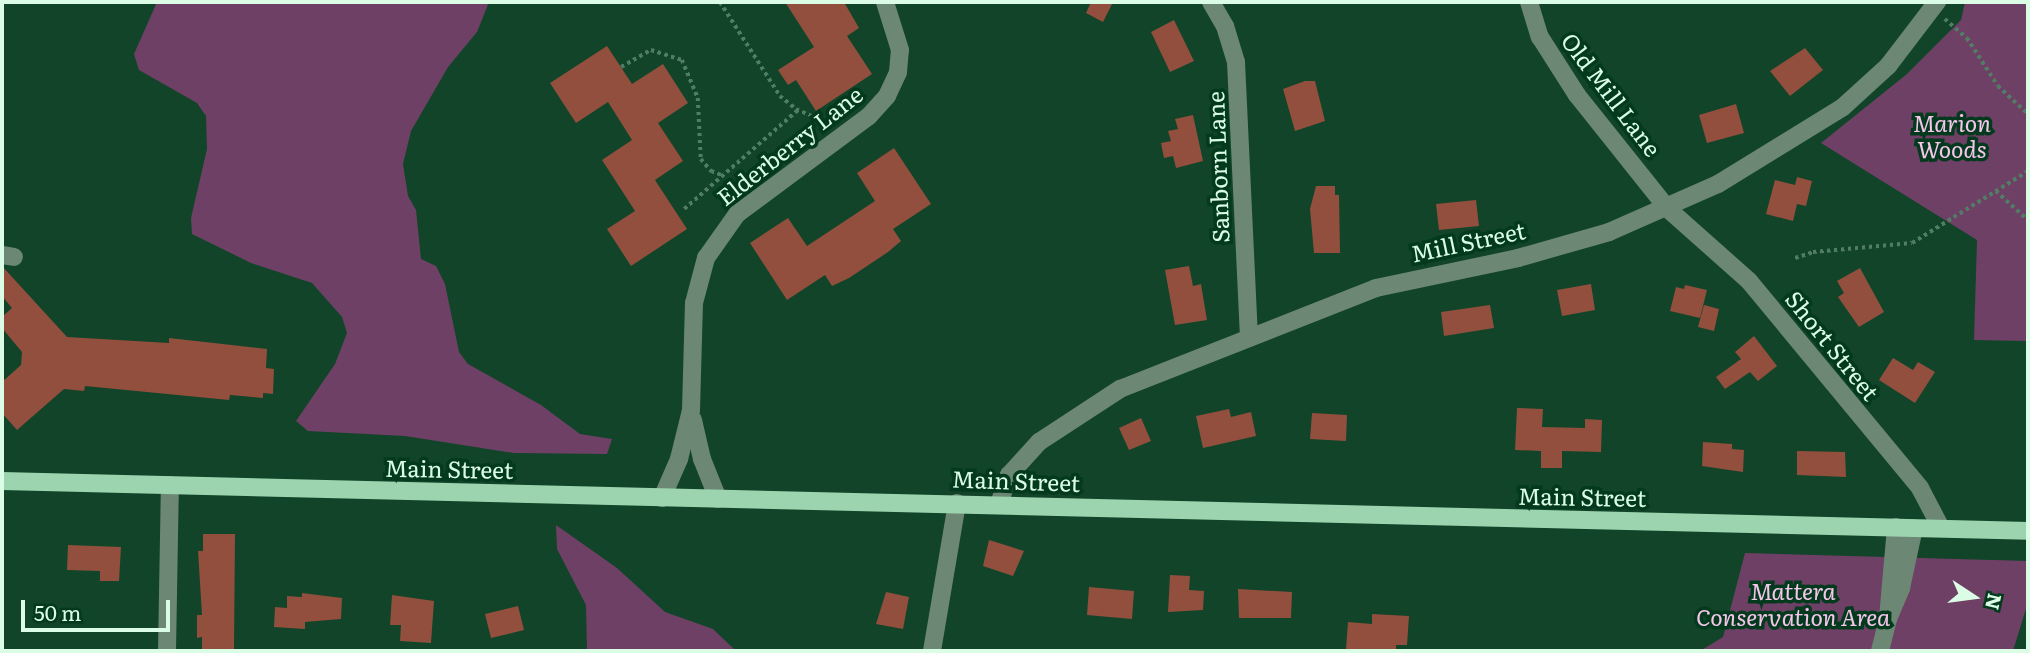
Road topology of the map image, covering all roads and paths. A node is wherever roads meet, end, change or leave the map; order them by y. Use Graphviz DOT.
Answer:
graph roads {
  1 [pos="720,2"];
  2 [pos="885,2"];
  3 [pos="1211,2"];
  4 [pos="1529,2"];
  5 [pos="1934,6"];
  6 [pos="621,66"];
  7 [pos="798,110"];
  8 [pos="2028,114"];
  9 [pos="844,135"];
  10 [pos="2028,171"];
  11 [pos="724,176"];
  12 [pos="1996,190"];
  13 [pos="684,209"];
  14 [pos="1668,209"];
  15 [pos="2028,220"];
  16 [pos="1795,258"];
  17 [pos="1249,335"];
  18 [pos="691,410"];
  19 [pos="2,481"];
  20 [pos="170,485"];
  21 [pos="662,498"];
  22 [pos="718,499"];
  23 [pos="957,503"];
  24 [pos="999,504"];
  25 [pos="1905,527"];
  26 [pos="1941,528"];
  27 [pos="2028,531"];
  28 [pos="167,651"];
  29 [pos="932,651"];
  30 [pos="1880,651"];
  1 -- 7 [label="path"];
  2 -- 9 [label="street, Elderberry Lane"];
  3 -- 17 [label="street, Sanborn Lane"];
  4 -- 14 [label="street, Old Mill Lane"];
  5 -- 8 [label="path"];
  5 -- 14 [label="street, Mill Street"];
  6 -- 11 [label="path"];
  7 -- 9 [label="path"];
  7 -- 11 [label="path"];
  9 -- 18 [label="street, Elderberry Lane"];
  10 -- 12 [label="path"];
  11 -- 13 [label="path"];
  12 -- 15 [label="path"];
  12 -- 16 [label="path"];
  14 -- 17 [label="street, Mill Street"];
  14 -- 26 [label="street, Short Street"];
  17 -- 24 [label="street, Mill Street"];
  18 -- 21 [label="street, Elderberry Lane"];
  18 -- 22 [label="street, Elderberry Lane"];
  19 -- 20 [label="main road, Main Street"];
  20 -- 21 [label="main road, Main Street"];
  20 -- 28 [label="street"];
  21 -- 22 [label="main road, Main Street"];
  22 -- 23 [label="main road, Main Street"];
  23 -- 24 [label="main road, Main Street"];
  23 -- 29 [label="street"];
  24 -- 25 [label="main road, Main Street"];
  25 -- 26 [label="main road, Main Street"];
  25 -- 30 [label="street"];
  26 -- 27 [label="main road, Main Street"];
}
